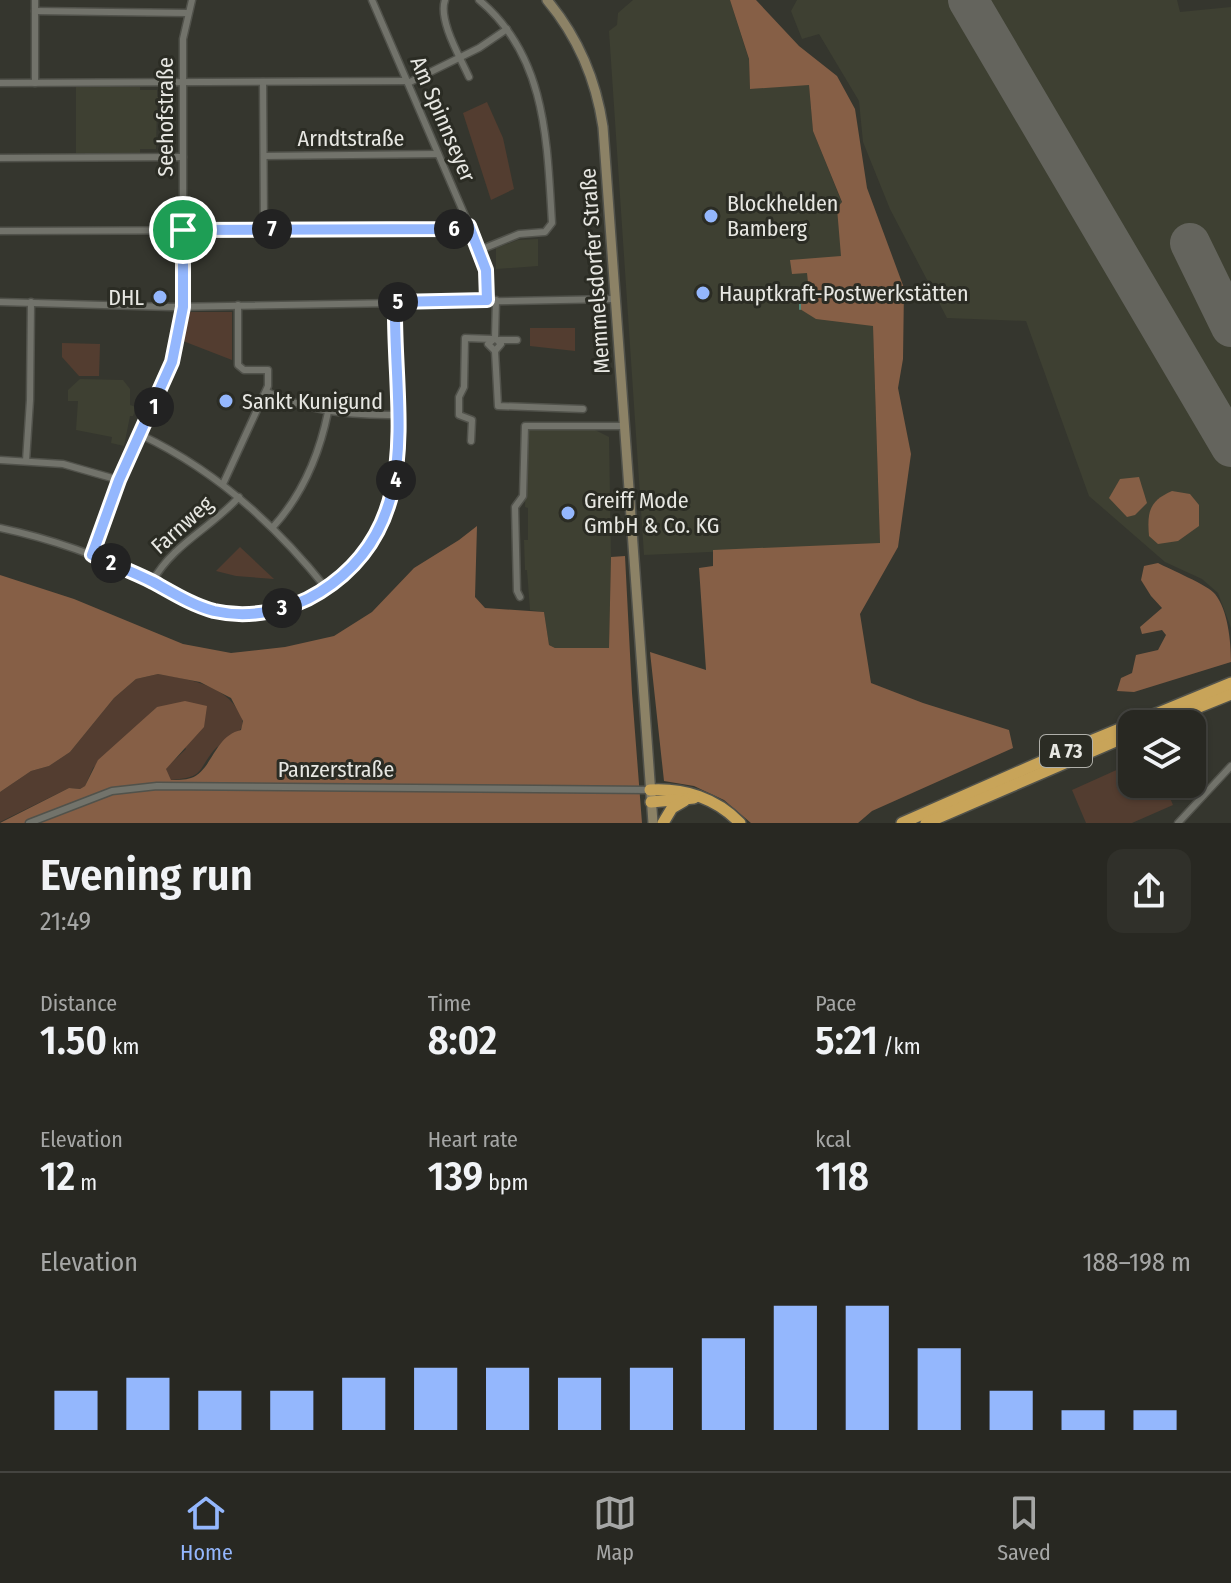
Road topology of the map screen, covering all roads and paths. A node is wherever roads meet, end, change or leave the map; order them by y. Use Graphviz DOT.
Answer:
graph roads {
  1 [pos="35,0"];
  2 [pos="192,0"];
  3 [pos="372,0"];
  4 [pos="445,0"];
  5 [pos="479,0"];
  6 [pos="547,0"];
  7 [pos="35,11"];
  8 [pos="187,13"];
  9 [pos="507,29"];
  10 [pos="461,58"];
  11 [pos="469,77"];
  12 [pos="182,82"];
  13 [pos="263,82"];
  14 [pos="407,82"];
  15 [pos="0,83"];
  16 [pos="35,83"];
  17 [pos="438,154"];
  18 [pos="264,156"];
  19 [pos="183,157"];
  20 [pos="0,158"];
  21 [pos="469,226"];
  22 [pos="264,229"];
  23 [pos="183,230"];
  24 [pos="0,231"];
  25 [pos="480,250"];
  26 [pos="614,299"];
  27 [pos="487,300"];
  28 [pos="496,300"];
  29 [pos="0,302"];
  30 [pos="31,302"];
  31 [pos="395,302"];
  32 [pos="238,305"];
  33 [pos="183,307"];
  34 [pos="495,339"];
  35 [pos="517,340"];
  36 [pos="267,392"];
  37 [pos="583,409"];
  38 [pos="328,412"];
  39 [pos="398,415"];
  40 [pos="624,426"];
  41 [pos="141,435"];
  42 [pos="471,441"];
  43 [pos="0,460"];
  44 [pos="26,461"];
  45 [pos="119,480"];
  46 [pos="223,484"];
  47 [pos="239,497"];
  48 [pos="273,527"];
  49 [pos="0,528"];
  50 [pos="92,555"];
  51 [pos="152,582"];
  52 [pos="326,588"];
  53 [pos="520,597"];
  54 [pos="1231,683"];
  55 [pos="1231,694"];
  56 [pos="1192,710"];
  57 [pos="1118,740"];
  58 [pos="1231,766"];
  59 [pos="651,796"];
  60 [pos="702,797"];
  61 [pos="686,799"];
  62 [pos="29,823"];
  63 [pos="653,823"];
  64 [pos="663,823"];
  65 [pos="740,823"];
  66 [pos="902,823"];
  67 [pos="926,823"];
  68 [pos="1178,823"];
  1 -- 7 [label="street"];
  2 -- 8 [label="street, Seehofstraße"];
  3 -- 14 [label="street, Am Spinnseyer"];
  4 -- 10 [label="street"];
  5 -- 9 [label="street"];
  6 -- 26 [label="main road, Memmelsdorfer Straße"];
  7 -- 8 [label="street"];
  7 -- 16 [label="street"];
  8 -- 12 [label="street, Seehofstraße"];
  9 -- 10 [label="street"];
  9 -- 25 [label="street"];
  10 -- 11 [label="street"];
  10 -- 14 [label="street"];
  12 -- 13 [label="street"];
  12 -- 16 [label="street"];
  12 -- 19 [label="street, Seehofstraße"];
  13 -- 14 [label="street"];
  13 -- 18 [label="street"];
  14 -- 17 [label="street, Am Spinnseyer"];
  15 -- 16 [label="street"];
  17 -- 18 [label="street, Arndtstraße"];
  17 -- 21 [label="street, Am Spinnseyer"];
  18 -- 22 [label="street"];
  19 -- 20 [label="street"];
  19 -- 23 [label="street, Seehofstraße"];
  21 -- 22 [label="street"];
  21 -- 25 [label="street, Am Spinnseyer"];
  22 -- 23 [label="street"];
  23 -- 24 [label="street"];
  23 -- 33 [label="street, Seehofstraße"];
  25 -- 27 [label="street, Am Spinnseyer"];
  26 -- 28 [label="street"];
  26 -- 40 [label="main road, Memmelsdorfer Straße"];
  27 -- 28 [label="street"];
  27 -- 31 [label="street"];
  28 -- 34 [label="street"];
  29 -- 30 [label="street"];
  30 -- 33 [label="street"];
  30 -- 44 [label="street"];
  31 -- 32 [label="street"];
  31 -- 39 [label="street"];
  32 -- 33 [label="street"];
  32 -- 36 [label="street"];
  33 -- 41 [label="street, Seehofstraße"];
  34 -- 35 [label="street"];
  34 -- 37 [label="street"];
  34 -- 42 [label="street"];
  36 -- 38 [label="street"];
  36 -- 46 [label="street"];
  38 -- 39 [label="street"];
  38 -- 48 [label="street"];
  39 -- 52 [label="street"];
  40 -- 53 [label="street"];
  40 -- 59 [label="main road, Memmelsdorfer Straße"];
  41 -- 45 [label="street, Seehofstraße"];
  41 -- 46 [label="street"];
  43 -- 44 [label="street"];
  44 -- 45 [label="street"];
  45 -- 50 [label="street, Seehofstraße"];
  46 -- 47 [label="street"];
  47 -- 48 [label="street"];
  47 -- 51 [label="street, Farnweg"];
  48 -- 52 [label="street"];
  49 -- 50 [label="street"];
  50 -- 51 [label="street"];
  51 -- 52 [label="street"];
  54 -- 66 [label="highway, A 73"];
  55 -- 56 [label="highway"];
  57 -- 67 [label="highway, A 73"];
  58 -- 68 [label="street"];
  59 -- 60 [label="highway"];
  59 -- 61 [label="highway"];
  59 -- 62 [label="street, Panzerstraße"];
  59 -- 63 [label="main road, Memmelsdorfer Straße"];
  60 -- 61 [label="highway"];
  60 -- 65 [label="highway"];
  61 -- 64 [label="highway"];
}
